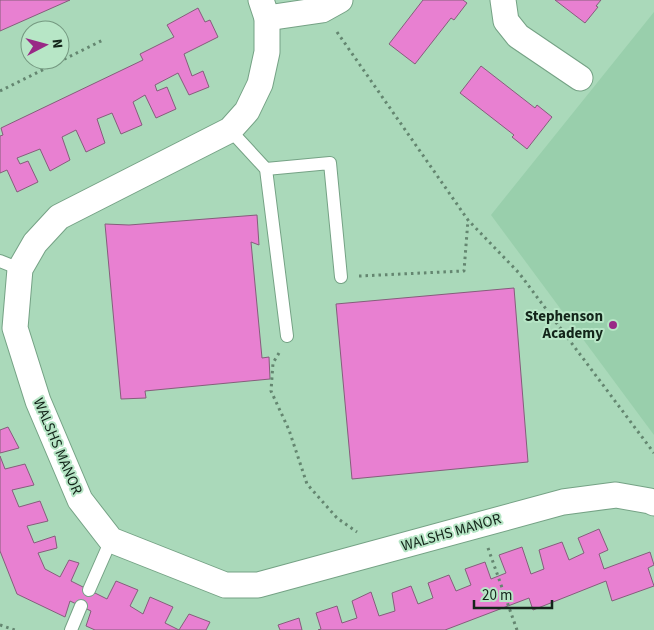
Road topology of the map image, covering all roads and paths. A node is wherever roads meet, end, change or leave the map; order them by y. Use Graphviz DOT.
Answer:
graph roads {
  1 [pos="503,0"];
  2 [pos="331,5"];
  3 [pos="264,9"];
  4 [pos="103,40"];
  5 [pos="580,78"];
  6 [pos="0,91"];
  7 [pos="230,130"];
  8 [pos="266,170"];
  9 [pos="468,220"];
  10 [pos="10,265"];
  11 [pos="341,277"];
  12 [pos="287,336"];
  13 [pos="654,453"];
  14 [pos="654,503"];
  15 [pos="479,524"];
  16 [pos="111,540"];
  17 [pos="385,551"];
  18 [pos="89,590"];
  19 [pos="81,606"];
  20 [pos="0,625"];
  21 [pos="15,630"];
  22 [pos="71,630"];
  23 [pos="517,630"];
  1 -- 5 [label="street"];
  2 -- 3 [label="street"];
  2 -- 9 [label="path"];
  3 -- 7 [label="street, WALSHS MANOR"];
  4 -- 6 [label="path"];
  7 -- 8 [label="lane"];
  7 -- 10 [label="street, WALSHS MANOR"];
  8 -- 11 [label="lane"];
  8 -- 12 [label="lane"];
  9 -- 11 [label="path"];
  9 -- 13 [label="path"];
  10 -- 16 [label="street, WALSHS MANOR"];
  12 -- 17 [label="path"];
  14 -- 15 [label="street, WALSHS MANOR"];
  15 -- 17 [label="street, WALSHS MANOR"];
  15 -- 23 [label="path"];
  16 -- 17 [label="street, WALSHS MANOR"];
  16 -- 18 [label="lane"];
  19 -- 22 [label="lane"];
  20 -- 21 [label="path"];
}
